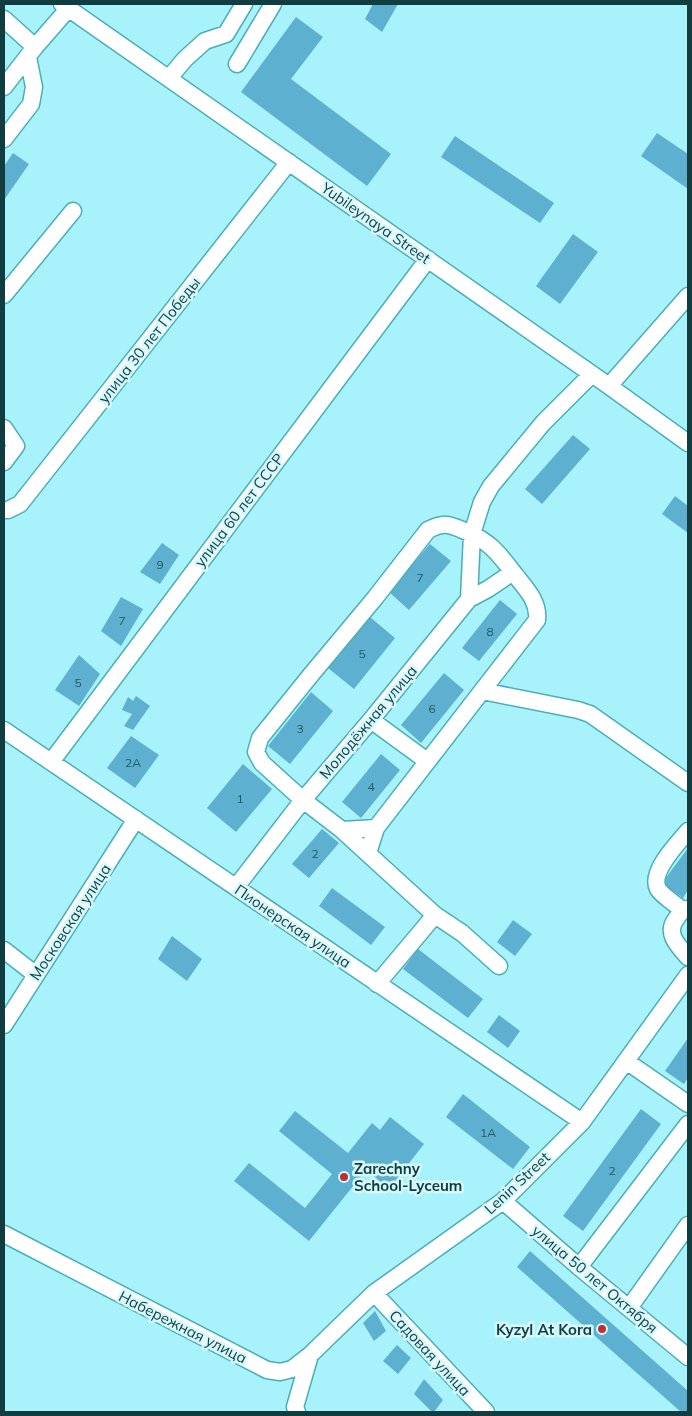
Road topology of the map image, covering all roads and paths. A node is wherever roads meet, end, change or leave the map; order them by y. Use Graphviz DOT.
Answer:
graph roads {
  1 [pos="244,4"];
  2 [pos="273,4"];
  3 [pos="66,6"];
  4 [pos="4,19"];
  5 [pos="31,52"];
  6 [pos="237,64"];
  7 [pos="169,78"];
  8 [pos="4,87"];
  9 [pos="4,140"];
  10 [pos="290,162"];
  11 [pos="74,211"];
  12 [pos="428,259"];
  13 [pos="4,295"];
  14 [pos="688,296"];
  15 [pos="592,374"];
  16 [pos="609,386"];
  17 [pos="4,428"];
  18 [pos="688,443"];
  19 [pos="4,462"];
  20 [pos="4,510"];
  21 [pos="472,534"];
  22 [pos="513,572"];
  23 [pos="469,599"];
  24 [pos="482,691"];
  25 [pos="371,720"];
  26 [pos="4,730"];
  27 [pos="427,761"];
  28 [pos="51,762"];
  29 [pos="688,783"];
  30 [pos="303,800"];
  31 [pos="136,819"];
  32 [pos="376,828"];
  33 [pos="342,830"];
  34 [pos="688,831"];
  35 [pos="368,853"];
  36 [pos="236,888"];
  37 [pos="685,909"];
  38 [pos="435,915"];
  39 [pos="4,950"];
  40 [pos="688,957"];
  41 [pos="499,966"];
  42 [pos="36,975"];
  43 [pos="688,975"];
  44 [pos="377,984"];
  45 [pos="4,1025"];
  46 [pos="626,1061"];
  47 [pos="688,1104"];
  48 [pos="582,1122"];
  49 [pos="688,1124"];
  50 [pos="503,1201"];
  51 [pos="688,1225"];
  52 [pos="4,1234"];
  53 [pos="579,1267"];
  54 [pos="374,1294"];
  55 [pos="629,1308"];
  56 [pos="310,1356"];
  57 [pos="688,1357"];
  58 [pos="297,1412"];
  59 [pos="486,1412"];
  1 -- 7 [label="street"];
  2 -- 6 [label="street"];
  3 -- 5 [label="street"];
  3 -- 7 [label="street, Yubileynaya Street"];
  4 -- 5 [label="street"];
  5 -- 8 [label="street"];
  5 -- 9 [label="street"];
  7 -- 10 [label="street, Yubileynaya Street"];
  10 -- 12 [label="street, Yubileynaya Street"];
  10 -- 20 [label="street, улица 30 лет Победы"];
  11 -- 13 [label="street"];
  12 -- 15 [label="street, Yubileynaya Street"];
  12 -- 28 [label="street, улица 60 лет СССР"];
  14 -- 16 [label="street"];
  15 -- 16 [label="street, Yubileynaya Street"];
  15 -- 21 [label="street"];
  16 -- 18 [label="street, Yubileynaya Street"];
  17 -- 19 [label="street"];
  21 -- 22 [label="street"];
  21 -- 23 [label="street"];
  21 -- 30 [label="street"];
  22 -- 23 [label="street, Молодёжная улица"];
  22 -- 24 [label="street"];
  23 -- 25 [label="street, Молодёжная улица"];
  24 -- 27 [label="street"];
  24 -- 29 [label="street"];
  25 -- 27 [label="street"];
  25 -- 30 [label="street, Молодёжная улица"];
  26 -- 28 [label="street, Пионерская улица"];
  27 -- 32 [label="street"];
  28 -- 31 [label="street, Пионерская улица"];
  30 -- 33 [label="street"];
  30 -- 36 [label="street, Молодёжная улица"];
  31 -- 36 [label="street, Пионерская улица"];
  31 -- 42 [label="street, Московская улица"];
  32 -- 33 [label="street"];
  32 -- 35 [label="street"];
  33 -- 35 [label="street"];
  34 -- 37 [label="street"];
  35 -- 38 [label="street"];
  36 -- 44 [label="street, Пионерская улица"];
  37 -- 40 [label="street"];
  38 -- 41 [label="street"];
  38 -- 44 [label="street"];
  39 -- 42 [label="street"];
  42 -- 45 [label="street, Московская улица"];
  43 -- 46 [label="street, Lenin Street"];
  44 -- 48 [label="street, Пионерская улица"];
  46 -- 47 [label="street"];
  46 -- 48 [label="street, Lenin Street"];
  48 -- 50 [label="street, Lenin Street"];
  49 -- 53 [label="street"];
  50 -- 53 [label="street, улица 50 лет Октября"];
  50 -- 54 [label="street, Lenin Street"];
  51 -- 55 [label="street"];
  52 -- 56 [label="street, Набережная улица"];
  53 -- 55 [label="street, улица 50 лет Октября"];
  54 -- 56 [label="street, Lenin Street"];
  54 -- 59 [label="street, Садовая улица"];
  55 -- 57 [label="street, улица 50 лет Октября"];
  56 -- 58 [label="street"];
}
